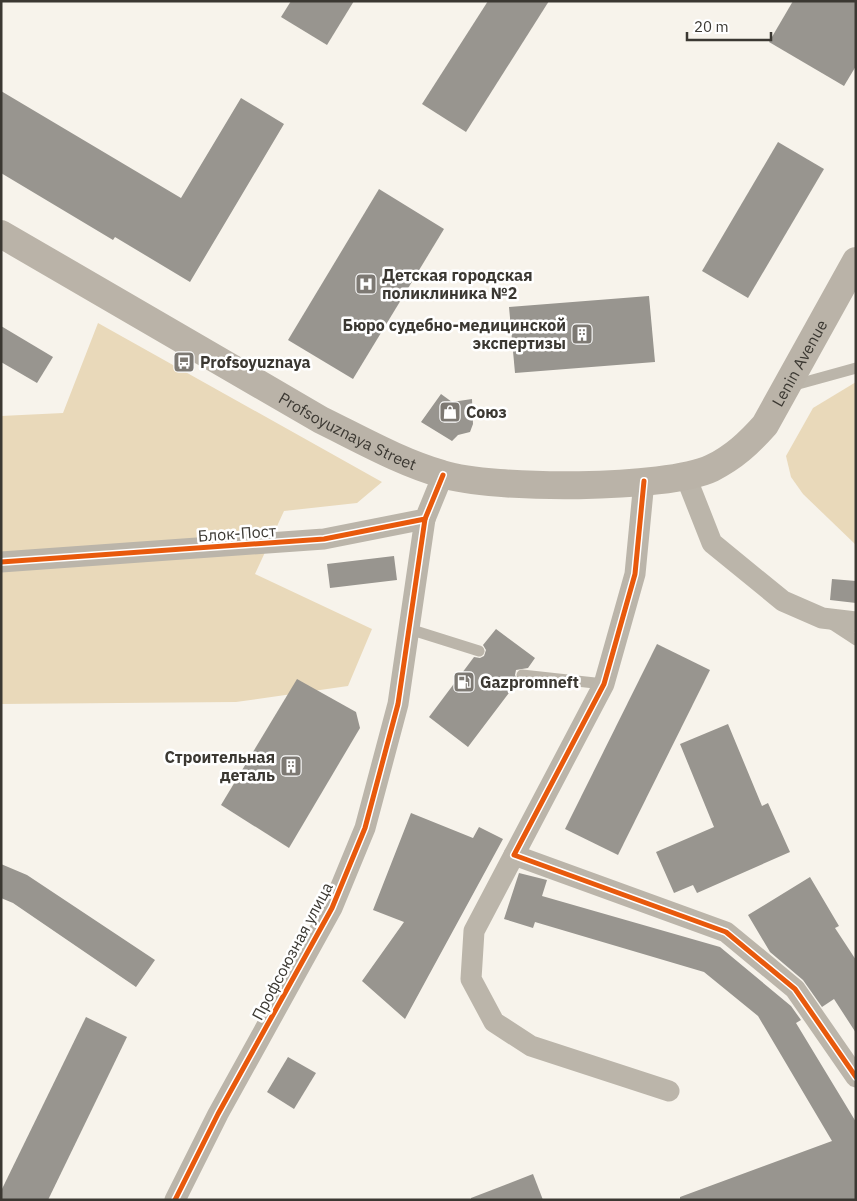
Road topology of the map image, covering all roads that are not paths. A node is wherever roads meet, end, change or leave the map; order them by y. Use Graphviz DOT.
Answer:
graph roads {
  1 [pos="1,234"];
  2 [pos="856,262"];
  3 [pos="856,368"];
  4 [pos="786,388"];
  5 [pos="732,457"];
  6 [pos="443,475"];
  7 [pos="686,476"];
  8 [pos="644,481"];
  9 [pos="425,519"];
  10 [pos="1,562"];
  11 [pos="822,618"];
  12 [pos="856,622"];
  13 [pos="409,629"];
  14 [pos="856,640"];
  15 [pos="479,650"];
  16 [pos="522,675"];
  17 [pos="604,684"];
  18 [pos="514,855"];
  19 [pos="856,1077"];
  20 [pos="669,1091"];
  21 [pos="175,1200"];
  1 -- 6 [label="main road, Profsoyuznaya Street"];
  2 -- 4 [label="main road, Lenin Avenue"];
  3 -- 4 [label="lane"];
  4 -- 5 [label="main road, Lenin Avenue"];
  5 -- 7 [label="main road, Profsoyuznaya Street"];
  6 -- 8 [label="main road, Profsoyuznaya Street"];
  6 -- 9 [label="street"];
  7 -- 8 [label="main road, Profsoyuznaya Street"];
  7 -- 11 [label="street"];
  8 -- 17 [label="street"];
  9 -- 10 [label="street, Блок-Пост"];
  9 -- 13 [label="street, Профсоюзная улица"];
  11 -- 12 [label="street"];
  11 -- 14 [label="lane"];
  13 -- 15 [label="lane"];
  13 -- 21 [label="street, Профсоюзная улица"];
  16 -- 17 [label="lane"];
  17 -- 18 [label="street"];
  18 -- 19 [label="street"];
  18 -- 20 [label="street"];
}
